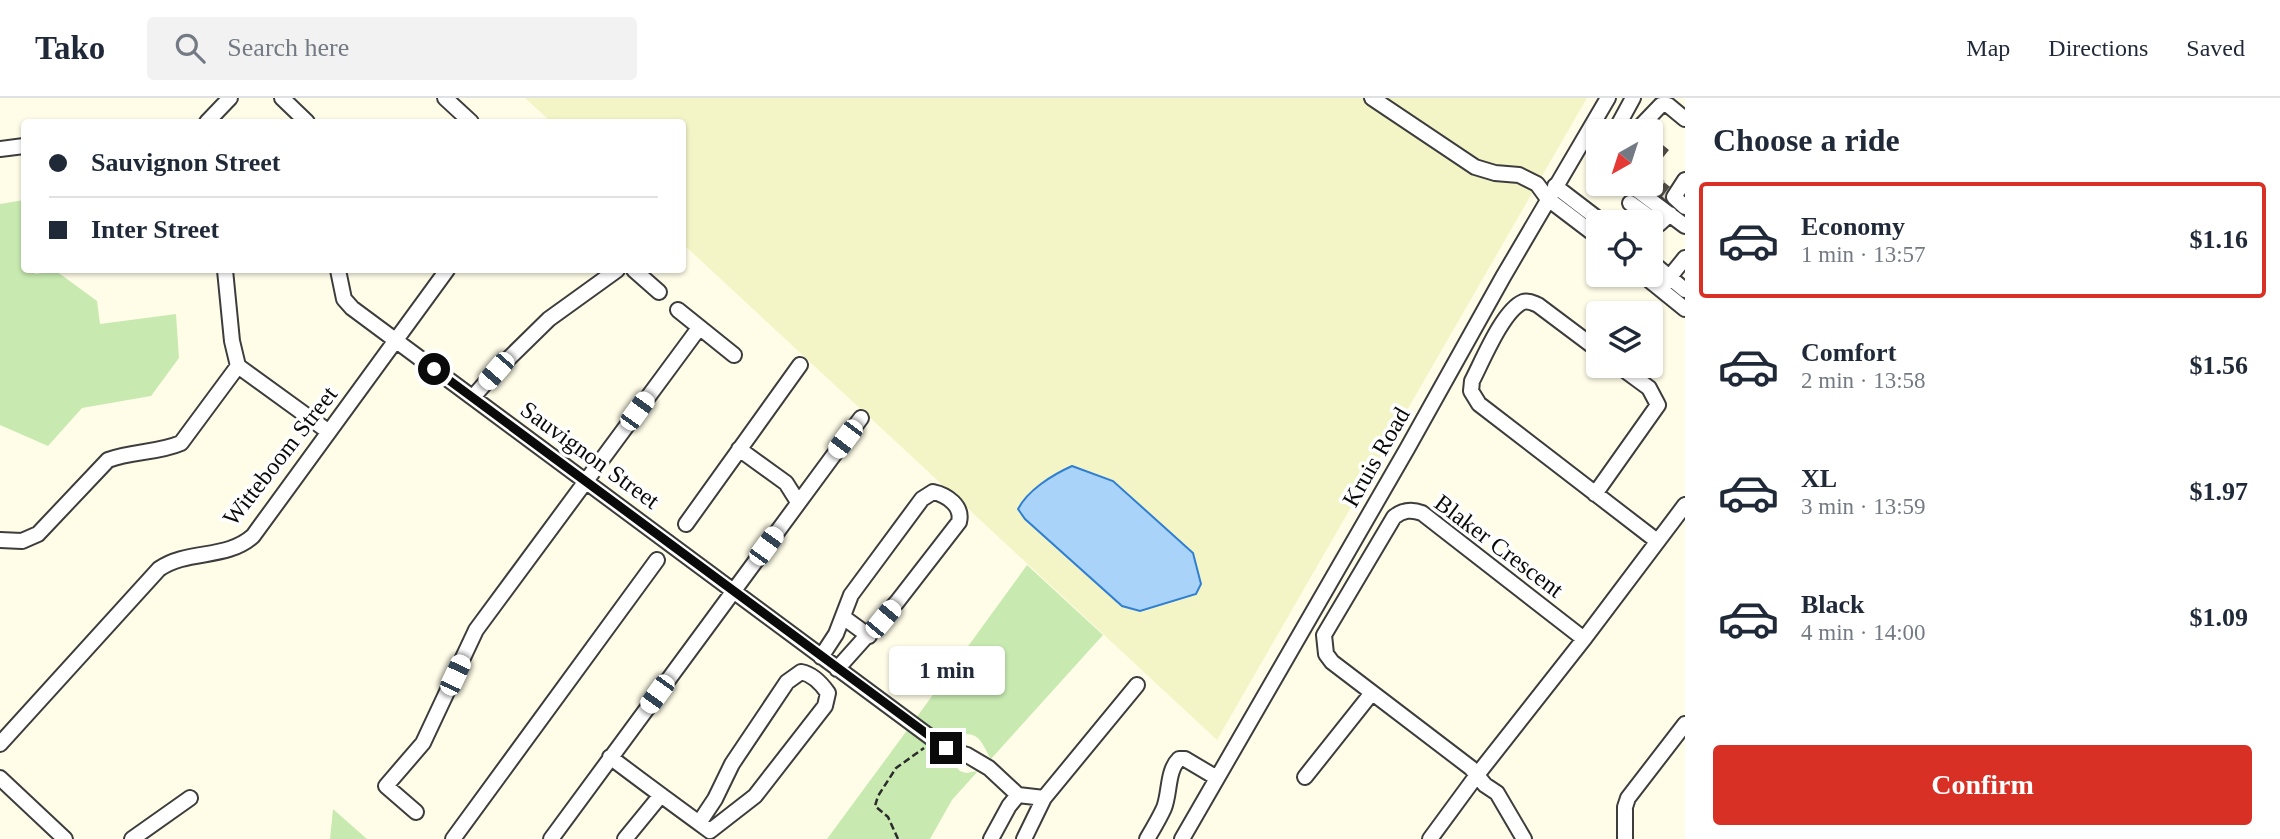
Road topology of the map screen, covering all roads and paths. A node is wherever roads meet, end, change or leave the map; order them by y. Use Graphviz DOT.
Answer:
graph roads {
  1 [pos="230,98"];
  2 [pos="282,98"];
  3 [pos="445,98"];
  4 [pos="1373,98"];
  5 [pos="1608,98"];
  6 [pos="1633,98"];
  7 [pos="210,119"];
  8 [pos="304,119"];
  9 [pos="468,119"];
  10 [pos="1622,119"];
  11 [pos="1648,119"];
  12 [pos="1685,119"];
  13 [pos="21,146"];
  14 [pos="0,149"];
  15 [pos="1685,180"];
  16 [pos="1548,190"];
  17 [pos="1645,196"];
  18 [pos="1679,202"];
  19 [pos="1630,203"];
  20 [pos="1586,213"];
  21 [pos="1670,214"];
  22 [pos="1586,226"];
  23 [pos="1685,226"];
  24 [pos="1685,258"];
  25 [pos="1663,271"];
  26 [pos="225,273"];
  27 [pos="338,273"];
  28 [pos="445,273"];
  29 [pos="613,273"];
  30 [pos="637,273"];
  31 [pos="1670,277"];
  32 [pos="1658,287"];
  33 [pos="1660,289"];
  34 [pos="1685,290"];
  35 [pos="659,292"];
  36 [pos="1685,309"];
  37 [pos="678,310"];
  38 [pos="699,328"];
  39 [pos="396,340"];
  40 [pos="1586,340"];
  41 [pos="734,355"];
  42 [pos="800,365"];
  43 [pos="239,366"];
  44 [pos="1635,378"];
  45 [pos="473,397"];
  46 [pos="861,418"];
  47 [pos="329,432"];
  48 [pos="739,449"];
  49 [pos="587,481"];
  50 [pos="1595,494"];
  51 [pos="798,502"];
  52 [pos="1685,505"];
  53 [pos="686,524"];
  54 [pos="0,540"];
  55 [pos="1657,541"];
  56 [pos="657,561"];
  57 [pos="733,590"];
  58 [pos="842,617"];
  59 [pos="869,636"];
  60 [pos="1584,639"];
  61 [pos="821,657"];
  62 [pos="837,669"];
  63 [pos="1137,685"];
  64 [pos="1371,694"];
  65 [pos="1685,724"];
  66 [pos="0,744"];
  67 [pos="925,747"];
  68 [pos="610,757"];
  69 [pos="1477,775"];
  70 [pos="1305,777"];
  71 [pos="0,778"];
  72 [pos="1217,778"];
  73 [pos="661,795"];
  74 [pos="1018,795"];
  75 [pos="190,798"];
  76 [pos="1044,799"];
  77 [pos="416,812"];
  78 [pos="705,827"];
  79 [pos="65,839"];
  80 [pos="132,839"];
  81 [pos="453,839"];
  82 [pos="551,839"];
  83 [pos="625,839"];
  84 [pos="898,839"];
  85 [pos="991,839"];
  86 [pos="1024,839"];
  87 [pos="1147,839"];
  88 [pos="1182,839"];
  89 [pos="1430,839"];
  90 [pos="1524,839"];
  91 [pos="1625,839"];
  1 -- 7 [label="street"];
  2 -- 8 [label="street"];
  3 -- 9 [label="street"];
  4 -- 16 [label="street"];
  5 -- 16 [label="street, Kruis Road"];
  6 -- 10 [label="street"];
  11 -- 12 [label="street"];
  13 -- 14 [label="street"];
  15 -- 18 [label="street"];
  16 -- 20 [label="street"];
  16 -- 22 [label="street"];
  16 -- 72 [label="street, Kruis Road"];
  17 -- 21 [label="street"];
  19 -- 21 [label="street"];
  21 -- 23 [label="street"];
  24 -- 31 [label="street"];
  25 -- 31 [label="street"];
  26 -- 43 [label="street"];
  27 -- 39 [label="street, Sauvignon Street"];
  28 -- 39 [label="street, Witteboom Street"];
  29 -- 45 [label="street"];
  30 -- 35 [label="street"];
  31 -- 33 [label="street"];
  31 -- 34 [label="street"];
  32 -- 33 [label="street"];
  33 -- 36 [label="street"];
  37 -- 38 [label="street"];
  38 -- 41 [label="street"];
  38 -- 49 [label="street"];
  39 -- 45 [label="street, Sauvignon Street"];
  39 -- 47 [label="street, Witteboom Street"];
  40 -- 50 [label="street"];
  42 -- 48 [label="street"];
  43 -- 47 [label="street"];
  43 -- 54 [label="street"];
  44 -- 50 [label="street"];
  45 -- 49 [label="street, Sauvignon Street"];
  46 -- 51 [label="street"];
  47 -- 66 [label="street, Witteboom Street"];
  48 -- 51 [label="street"];
  48 -- 53 [label="street"];
  49 -- 57 [label="street, Sauvignon Street"];
  49 -- 77 [label="street"];
  50 -- 55 [label="street"];
  51 -- 57 [label="street"];
  52 -- 55 [label="street"];
  55 -- 60 [label="street"];
  56 -- 81 [label="street"];
  57 -- 61 [label="street, Sauvignon Street"];
  57 -- 68 [label="street"];
  58 -- 59 [label="street"];
  58 -- 59 [label="street"];
  58 -- 61 [label="street"];
  59 -- 62 [label="street"];
  60 -- 64 [label="street, Blaker Crescent"];
  60 -- 69 [label="street"];
  61 -- 62 [label="street, Sauvignon Street"];
  62 -- 74 [label="street, Sauvignon Street"];
  63 -- 76 [label="street"];
  64 -- 69 [label="street, Blaker Crescent"];
  64 -- 70 [label="street"];
  65 -- 91 [label="street"];
  67 -- 84 [label="path"];
  68 -- 73 [label="street"];
  68 -- 82 [label="street"];
  69 -- 89 [label="street"];
  69 -- 90 [label="street, Blaker Crescent"];
  71 -- 79 [label="street"];
  72 -- 87 [label="street"];
  72 -- 88 [label="street, Kruis Road"];
  73 -- 78 [label="street"];
  73 -- 83 [label="street"];
  74 -- 76 [label="street"];
  74 -- 85 [label="street"];
  75 -- 80 [label="street"];
  76 -- 86 [label="street"];
  78 -- 78 [label="street"];
}
